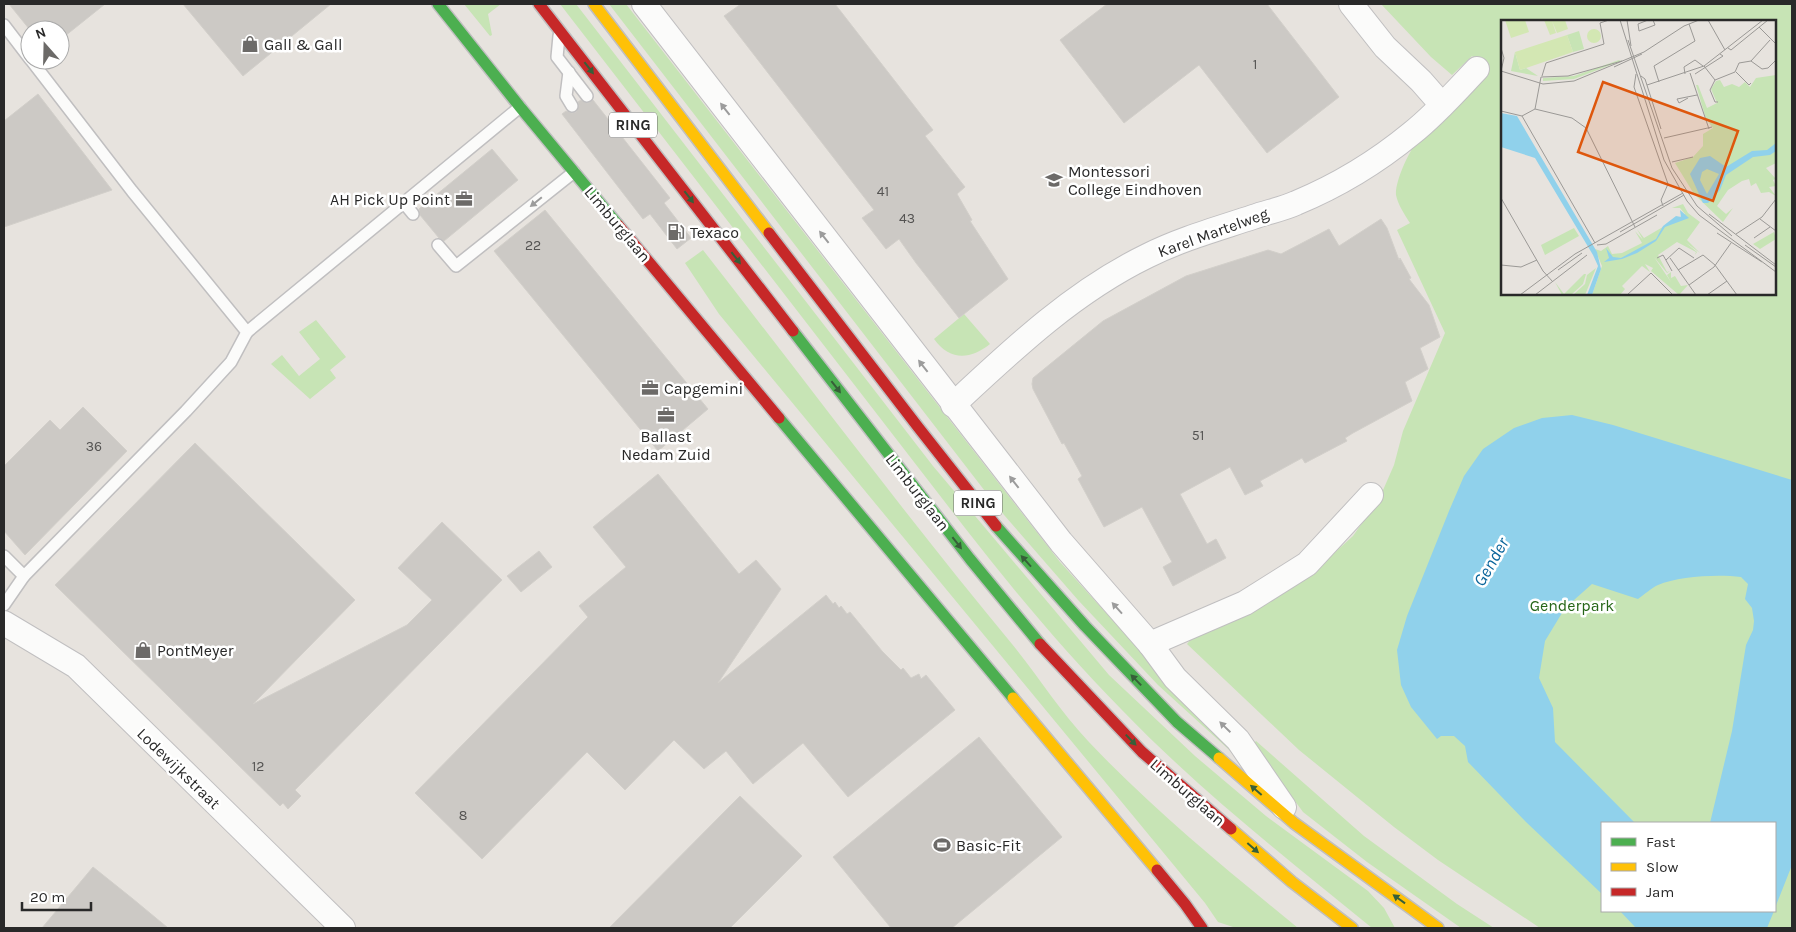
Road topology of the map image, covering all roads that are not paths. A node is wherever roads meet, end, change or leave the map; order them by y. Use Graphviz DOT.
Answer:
graph roads {
  1 [pos="438,4"];
  2 [pos="539,4"];
  3 [pos="594,4"];
  4 [pos="644,4"];
  5 [pos="1351,4"];
  6 [pos="4,25"];
  7 [pos="559,30"];
  8 [pos="20,46"];
  9 [pos="1477,69"];
  10 [pos="38,70"];
  11 [pos="569,72"];
  12 [pos="587,96"];
  13 [pos="1442,105"];
  14 [pos="572,106"];
  15 [pos="520,107"];
  16 [pos="574,172"];
  17 [pos="404,203"];
  18 [pos="414,214"];
  19 [pos="438,245"];
  20 [pos="247,332"];
  21 [pos="953,405"];
  22 [pos="1372,495"];
  23 [pos="4,556"];
  24 [pos="24,576"];
  25 [pos="4,604"];
  26 [pos="4,623"];
  27 [pos="1150,644"];
  28 [pos="1294,823"];
  29 [pos="343,928"];
  30 [pos="1202,928"];
  31 [pos="1352,928"];
  32 [pos="1438,928"];
  1 -- 15 [label="main road, Limburglaan"];
  2 -- 7 [label="main road, Limburglaan / RING"];
  28 -- 3 [label="main road, RING, one-way"];
  21 -- 4 [label="street, one-way"];
  5 -- 13 [label="street"];
  6 -- 8 [label="lane"];
  7 -- 11 [label="lane"];
  7 -- 31 [label="main road, Limburglaan / RING, one-way"];
  9 -- 13 [label="street, Karel Martelweg"];
  10 -- 20 [label="lane"];
  11 -- 12 [label="lane"];
  11 -- 14 [label="lane"];
  13 -- 21 [label="street, Karel Martelweg"];
  15 -- 16 [label="main road, Limburglaan"];
  15 -- 17 [label="lane"];
  16 -- 19 [label="lane, one-way"];
  16 -- 30 [label="main road, Limburglaan"];
  17 -- 18 [label="lane"];
  17 -- 20 [label="lane"];
  20 -- 24 [label="lane"];
  27 -- 21 [label="street, one-way"];
  22 -- 27 [label="street"];
  23 -- 24 [label="lane"];
  24 -- 25 [label="lane"];
  26 -- 29 [label="street, Lodewijkstraat"];
  28 -- 27 [label="street, one-way"];
  32 -- 28 [label="main road, RING, one-way"];
}
